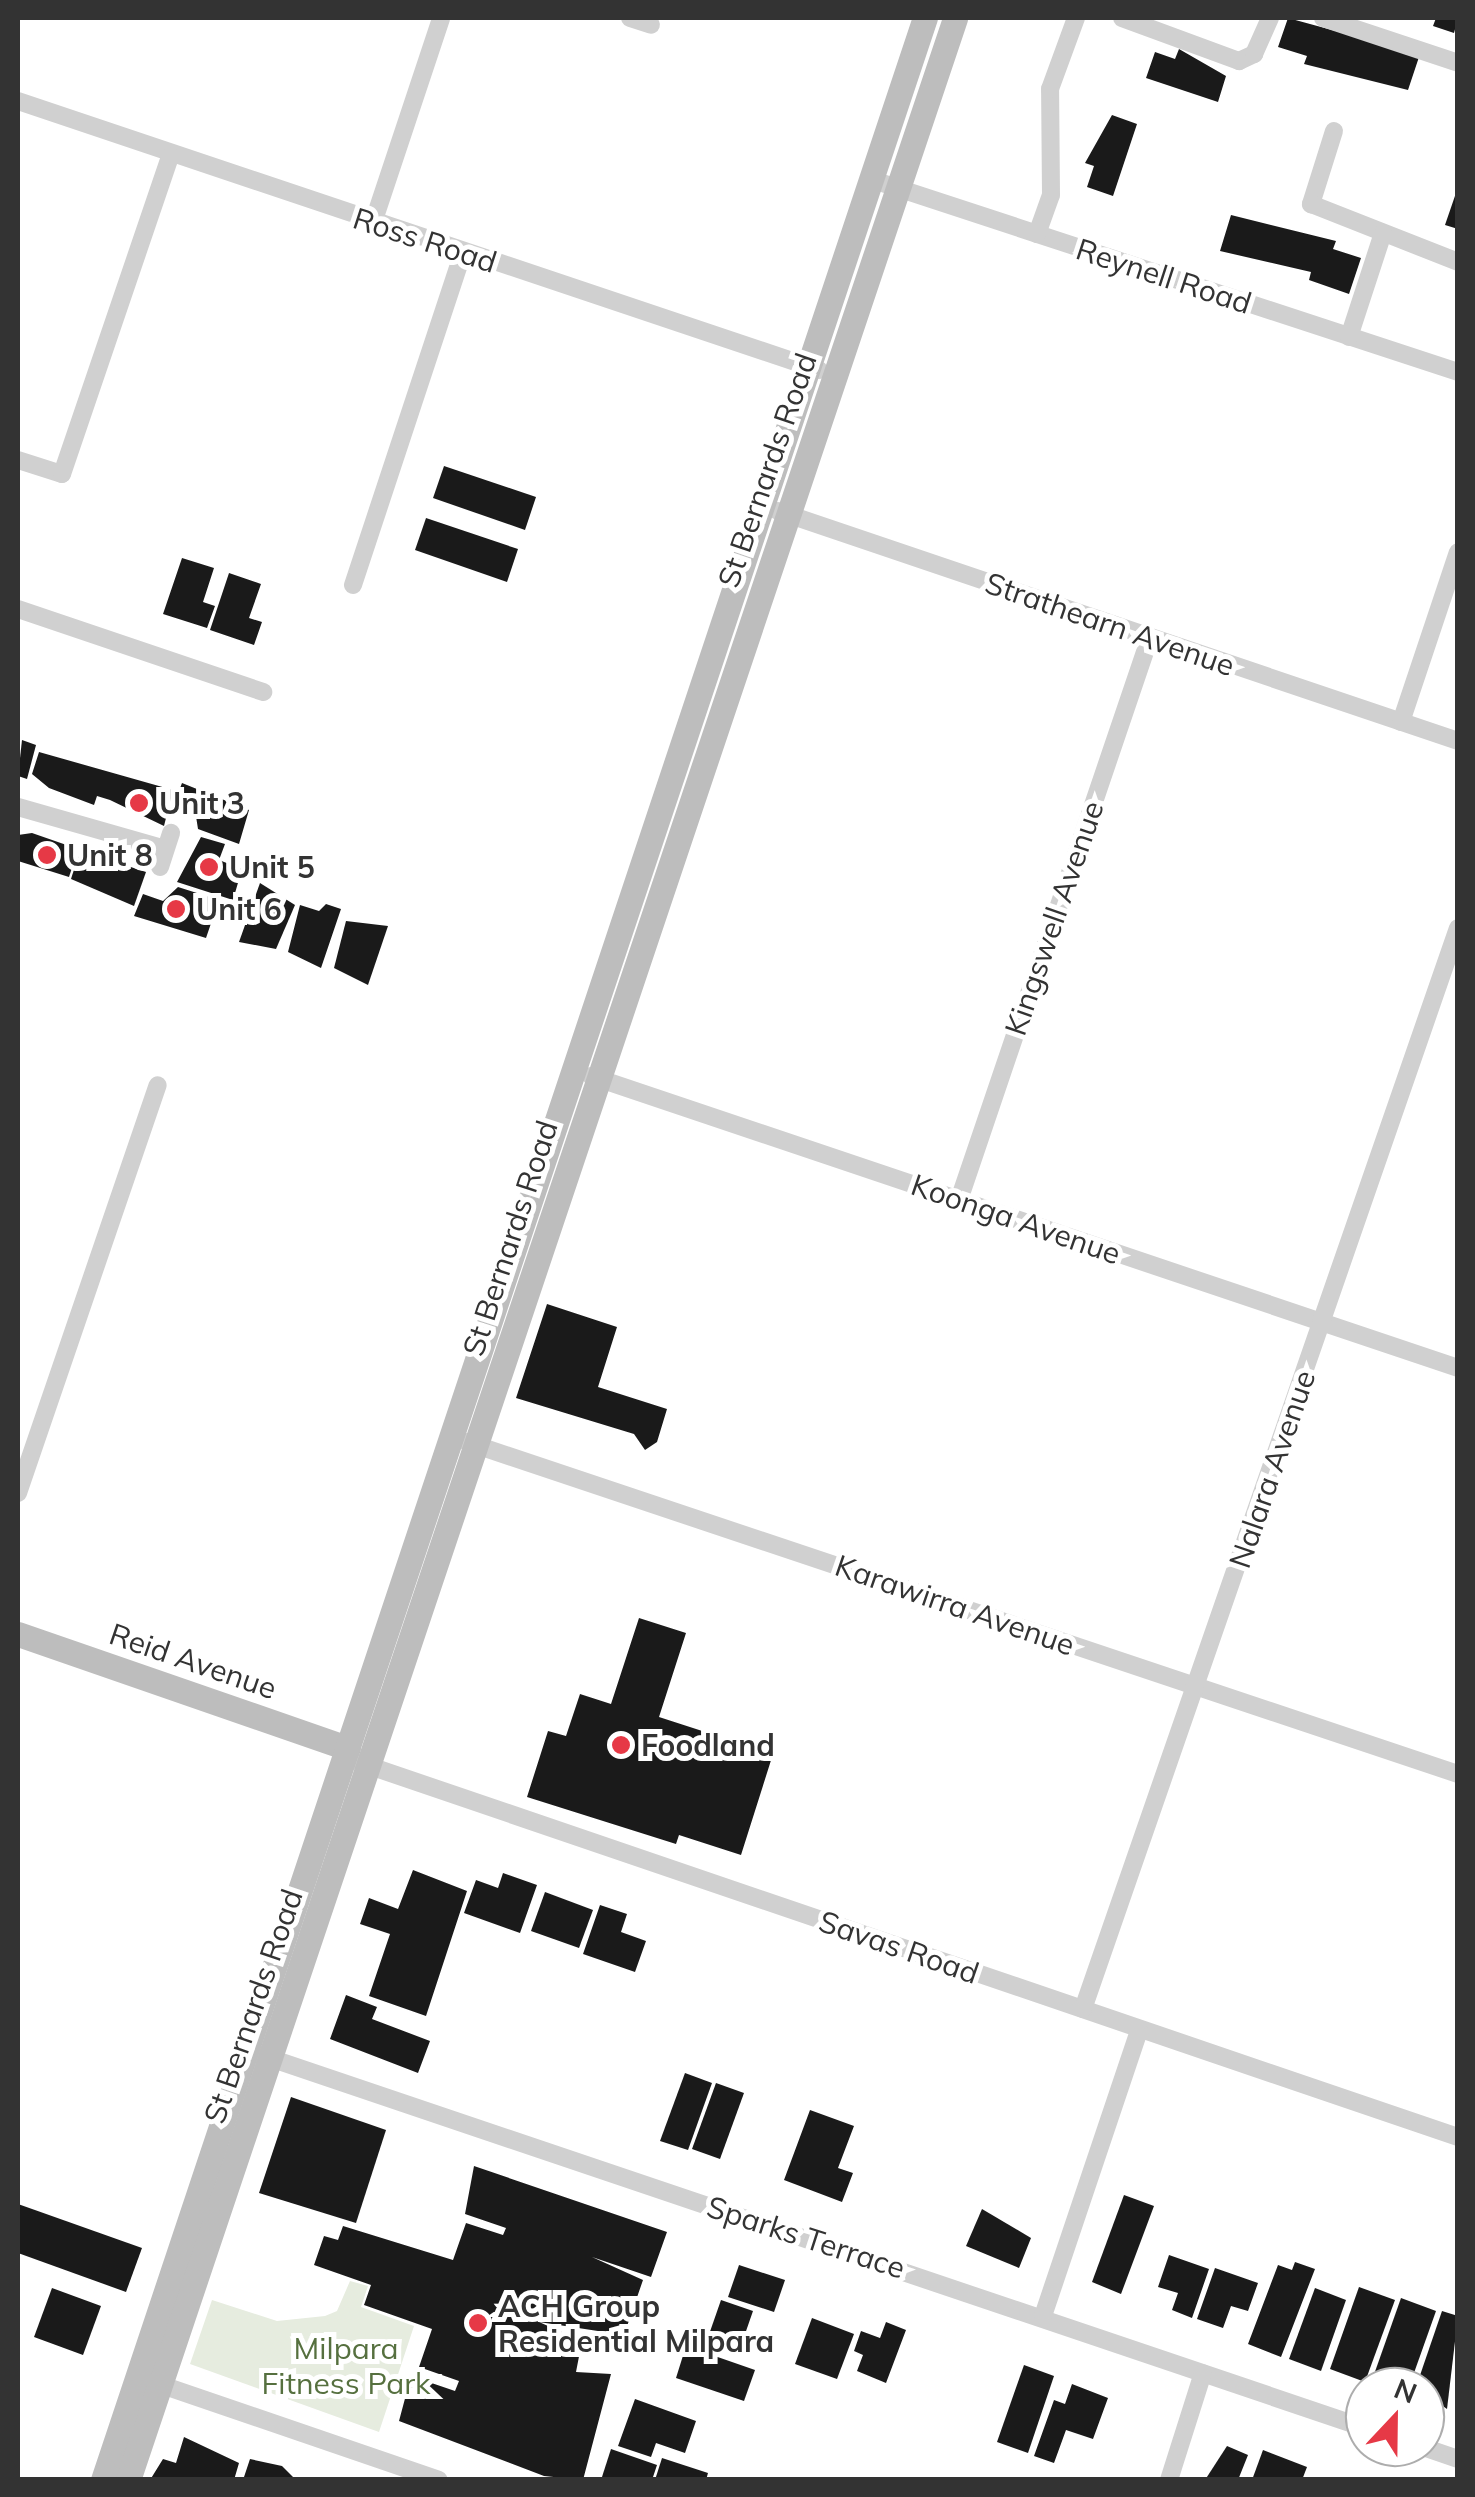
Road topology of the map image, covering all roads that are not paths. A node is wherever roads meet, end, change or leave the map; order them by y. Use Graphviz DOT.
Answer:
graph roads {
  1 [pos="441,18"];
  2 [pos="630,18"];
  3 [pos="925,18"];
  4 [pos="954,18"];
  5 [pos="1076,18"];
  6 [pos="1122,18"];
  7 [pos="1270,18"];
  8 [pos="1323,18"];
  9 [pos="651,24"];
  10 [pos="1458,63"];
  11 [pos="18,101"];
  12 [pos="1334,132"];
  13 [pos="170,156"];
  14 [pos="870,179"];
  15 [pos="898,188"];
  16 [pos="373,223"];
  17 [pos="1037,234"];
  18 [pos="1383,234"];
  19 [pos="463,253"];
  20 [pos="1458,262"];
  21 [pos="1349,337"];
  22 [pos="822,371"];
  23 [pos="1458,372"];
  24 [pos="18,460"];
  25 [pos="775,510"];
  26 [pos="1458,552"];
  27 [pos="352,585"];
  28 [pos="18,609"];
  29 [pos="1150,637"];
  30 [pos="263,692"];
  31 [pos="1401,722"];
  32 [pos="1458,741"];
  33 [pos="18,807"];
  34 [pos="165,850"];
  35 [pos="1458,928"];
  36 [pos="586,1075"];
  37 [pos="158,1086"];
  38 [pos="959,1200"];
  39 [pos="1322,1322"];
  40 [pos="1458,1368"];
  41 [pos="464,1441"];
  42 [pos="18,1493"];
  43 [pos="18,1634"];
  44 [pos="1197,1687"];
  45 [pos="348,1748"];
  46 [pos="366,1769"];
  47 [pos="1458,1774"];
  48 [pos="1083,2009"];
  49 [pos="1139,2032"];
  50 [pos="258,2054"];
  51 [pos="1458,2137"];
  52 [pos="1043,2316"];
  53 [pos="1203,2374"];
  54 [pos="148,2381"];
  55 [pos="1345,2421"];
  56 [pos="103,2480"];
  57 [pos="128,2480"];
  58 [pos="438,2480"];
  59 [pos="1168,2480"];
  1 -- 16 [label="street"];
  2 -- 9 [label="street"];
  3 -- 14 [label="main road, St Bernards Road"];
  4 -- 15 [label="main road, St Bernards Road"];
  5 -- 17 [label="street"];
  6 -- 7 [label="street"];
  8 -- 10 [label="street"];
  11 -- 13 [label="street, Ross Road"];
  12 -- 18 [label="street"];
  13 -- 16 [label="street, Ross Road"];
  13 -- 24 [label="street"];
  14 -- 15 [label="street, Reynell Road"];
  14 -- 22 [label="main road, St Bernards Road"];
  15 -- 17 [label="street, Reynell Road"];
  15 -- 22 [label="main road, St Bernards Road"];
  16 -- 19 [label="street, Ross Road"];
  17 -- 21 [label="street, Reynell Road"];
  18 -- 20 [label="street"];
  18 -- 21 [label="street"];
  19 -- 22 [label="street, Ross Road"];
  19 -- 27 [label="street"];
  21 -- 23 [label="street, Reynell Road"];
  22 -- 25 [label="main road, St Bernards Road"];
  25 -- 29 [label="street, Strathearn Avenue"];
  25 -- 36 [label="main road, St Bernards Road"];
  26 -- 31 [label="street"];
  28 -- 30 [label="street"];
  29 -- 31 [label="street, Strathearn Avenue"];
  29 -- 38 [label="street, Kingswell Avenue"];
  31 -- 32 [label="street, Strathearn Avenue"];
  33 -- 34 [label="street"];
  35 -- 39 [label="street, Nalara Avenue"];
  36 -- 38 [label="street, Koonga Avenue"];
  36 -- 41 [label="main road, St Bernards Road"];
  37 -- 42 [label="street"];
  38 -- 39 [label="street, Koonga Avenue"];
  39 -- 40 [label="street, Koonga Avenue"];
  39 -- 44 [label="street, Nalara Avenue"];
  41 -- 44 [label="street, Karawirra Avenue"];
  41 -- 45 [label="main road, St Bernards Road"];
  41 -- 46 [label="main road, St Bernards Road"];
  43 -- 45 [label="main road, Reid Avenue"];
  44 -- 47 [label="street, Karawirra Avenue"];
  44 -- 48 [label="street, Nalara Avenue"];
  45 -- 46 [label="street"];
  45 -- 50 [label="main road, St Bernards Road"];
  46 -- 48 [label="street, Savas Road"];
  46 -- 50 [label="main road, St Bernards Road"];
  48 -- 49 [label="street, Savas Road"];
  49 -- 51 [label="street, Savas Road"];
  49 -- 52 [label="street"];
  50 -- 52 [label="street, Sparks Terrace"];
  50 -- 54 [label="main road, St Bernards Road"];
  52 -- 53 [label="street, Sparks Terrace"];
  53 -- 55 [label="street, Sparks Terrace"];
  53 -- 59 [label="street"];
  54 -- 56 [label="main road, St Bernards Road"];
  54 -- 57 [label="main road, St Bernards Road"];
  54 -- 58 [label="street"];
}
